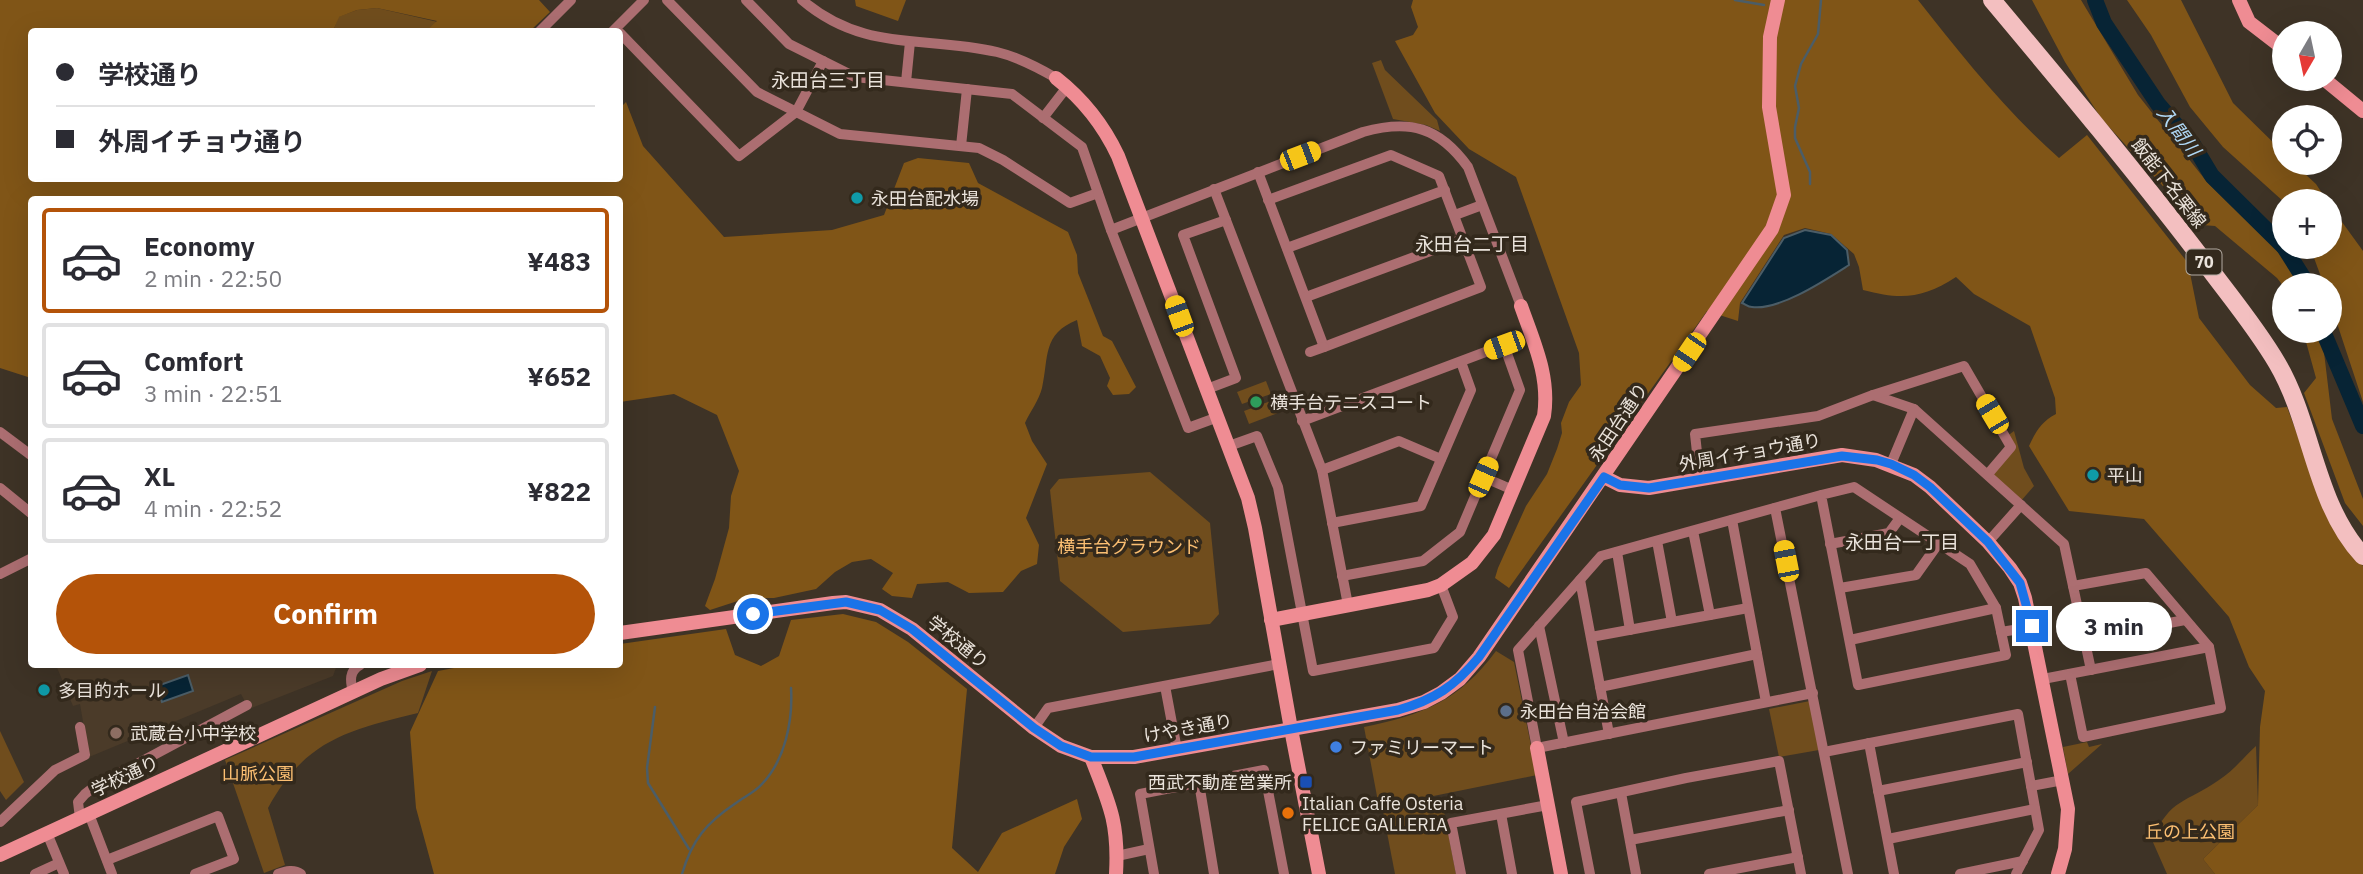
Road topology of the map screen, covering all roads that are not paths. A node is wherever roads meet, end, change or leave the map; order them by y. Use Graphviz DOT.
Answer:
graph roads {
  1 [pos="571,0"];
  2 [pos="644,0"];
  3 [pos="667,0"];
  4 [pos="746,0"];
  5 [pos="802,0"];
  6 [pos="1778,0"];
  7 [pos="1992,0"];
  8 [pos="2239,0"];
  9 [pos="543,28"];
  10 [pos="619,28"];
  11 [pos="623,38"];
  12 [pos="2272,40"];
  13 [pos="910,42"];
  14 [pos="823,61"];
  15 [pos="906,82"];
  16 [pos="1061,82"];
  17 [pos="967,89"];
  18 [pos="2339,91"];
  19 [pos="2363,111"];
  20 [pos="796,112"];
  21 [pos="1044,118"];
  22 [pos="961,146"];
  23 [pos="1258,172"];
  24 [pos="1214,189"];
  25 [pos="1445,191"];
  26 [pos="1098,193"];
  27 [pos="1268,200"];
  28 [pos="1482,205"];
  29 [pos="1455,215"];
  30 [pos="1142,218"];
  31 [pos="1226,219"];
  32 [pos="1111,229"];
  33 [pos="1463,239"];
  34 [pos="1287,248"];
  35 [pos="1306,297"];
  36 [pos="1521,306"];
  37 [pos="1324,347"];
  38 [pos="1310,352"];
  39 [pos="1461,362"];
  40 [pos="1207,389"];
  41 [pos="1873,395"];
  42 [pos="1914,409"];
  43 [pos="1218,417"];
  44 [pos="1303,421"];
  45 [pos="0,432"];
  46 [pos="1229,446"];
  47 [pos="28,453"];
  48 [pos="1441,459"];
  49 [pos="1891,464"];
  50 [pos="1322,470"];
  51 [pos="1988,474"];
  52 [pos="1483,477"];
  53 [pos="1604,477"];
  54 [pos="1700,480"];
  55 [pos="0,488"];
  56 [pos="1513,490"];
  57 [pos="1821,495"];
  58 [pos="2021,505"];
  59 [pos="1775,508"];
  60 [pos="28,511"];
  61 [pos="1900,517"];
  62 [pos="1732,520"];
  63 [pos="1332,523"];
  64 [pos="1693,531"];
  65 [pos="1657,541"];
  66 [pos="1988,542"];
  67 [pos="1830,544"];
  68 [pos="1938,544"];
  69 [pos="1617,552"];
  70 [pos="2363,556"];
  71 [pos="28,560"];
  72 [pos="0,574"];
  73 [pos="1342,576"];
  74 [pos="1580,580"];
  75 [pos="1441,585"];
  76 [pos="2073,586"];
  77 [pos="1840,588"];
  78 [pos="1348,605"];
  79 [pos="1748,608"];
  80 [pos="1996,608"];
  81 [pos="1302,615"];
  82 [pos="1710,615"];
  83 [pos="1271,620"];
  84 [pos="2185,620"];
  85 [pos="1672,622"];
  86 [pos="1539,626"];
  87 [pos="2032,626"];
  88 [pos="1630,630"];
  89 [pos="2001,632"];
  90 [pos="623,633"];
  91 [pos="1591,637"];
  92 [pos="2084,639"];
  93 [pos="1850,640"];
  94 [pos="2209,647"];
  95 [pos="1757,654"];
  96 [pos="1279,664"];
  97 [pos="355,668"];
  98 [pos="413,668"];
  99 [pos="2091,670"];
  100 [pos="2070,674"];
  101 [pos="2043,679"];
  102 [pos="1165,686"];
  103 [pos="1600,687"];
  104 [pos="353,692"];
  105 [pos="1813,693"];
  106 [pos="1766,702"];
  107 [pos="247,705"];
  108 [pos="80,727"];
  109 [pos="1034,728"];
  110 [pos="1291,729"];
  111 [pos="1609,734"];
  112 [pos="1564,743"];
  113 [pos="1869,743"];
  114 [pos="1537,748"];
  115 [pos="1177,750"];
  116 [pos="1824,752"];
  117 [pos="1091,757"];
  118 [pos="2027,762"];
  119 [pos="2063,780"];
  120 [pos="1199,783"];
  121 [pos="2031,786"];
  122 [pos="1878,791"];
  123 [pos="1620,793"];
  124 [pos="1548,805"];
  125 [pos="2035,809"];
  126 [pos="1789,810"];
  127 [pos="1501,814"];
  128 [pos="84,816"];
  129 [pos="0,822"];
  130 [pos="47,833"];
  131 [pos="1888,839"];
  132 [pos="1630,840"];
  133 [pos="1149,849"];
  134 [pos="0,855"];
  135 [pos="1117,856"];
  136 [pos="1798,858"];
  137 [pos="107,860"];
  138 [pos="2023,861"];
  139 [pos="59,863"];
  140 [pos="1586,873"];
  141 [pos="35,874"];
  142 [pos="64,874"];
  143 [pos="112,874"];
  144 [pos="195,874"];
  145 [pos="278,874"];
  146 [pos="301,874"];
  147 [pos="1116,874"];
  148 [pos="1154,874"];
  149 [pos="1214,874"];
  150 [pos="1284,874"];
  151 [pos="1319,874"];
  152 [pos="1461,874"];
  153 [pos="1511,874"];
  154 [pos="1561,874"];
  155 [pos="1636,874"];
  156 [pos="1709,874"];
  157 [pos="1801,874"];
  158 [pos="1848,874"];
  159 [pos="1894,874"];
  160 [pos="1960,874"];
  161 [pos="2016,874"];
  162 [pos="2058,874"];
  1 -- 9 [label="street"];
  2 -- 10 [label="street"];
  3 -- 20 [label="street"];
  4 -- 14 [label="street"];
  5 -- 13 [label="street"];
  6 -- 53 [label="street, 永田台通り"];
  7 -- 70 [label="main road, 飯能下名栗線 / 70"];
  8 -- 12 [label="street"];
  11 -- 20 [label="street"];
  13 -- 15 [label="street"];
  13 -- 16 [label="street"];
  14 -- 15 [label="street"];
  14 -- 20 [label="street"];
  15 -- 17 [label="street"];
  16 -- 21 [label="street"];
  16 -- 30 [label="street"];
  17 -- 21 [label="street"];
  17 -- 22 [label="street"];
  18 -- 19 [label="street"];
  20 -- 22 [label="street"];
  21 -- 26 [label="street"];
  22 -- 26 [label="street"];
  23 -- 24 [label="street"];
  23 -- 27 [label="street"];
  23 -- 28 [label="street"];
  24 -- 30 [label="street"];
  24 -- 31 [label="street"];
  25 -- 27 [label="street"];
  25 -- 29 [label="street"];
  25 -- 34 [label="street"];
  26 -- 32 [label="street"];
  27 -- 34 [label="street"];
  28 -- 29 [label="street"];
  28 -- 36 [label="street"];
  29 -- 33 [label="street"];
  30 -- 32 [label="street"];
  30 -- 40 [label="street"];
  31 -- 40 [label="street"];
  31 -- 44 [label="street"];
  32 -- 43 [label="street"];
  33 -- 35 [label="street"];
  33 -- 37 [label="street"];
  34 -- 35 [label="street"];
  35 -- 37 [label="street"];
  36 -- 56 [label="street"];
  37 -- 38 [label="street"];
  39 -- 44 [label="street"];
  39 -- 48 [label="street"];
  39 -- 52 [label="street"];
  40 -- 43 [label="street"];
  41 -- 42 [label="street"];
  41 -- 51 [label="street"];
  41 -- 54 [label="street"];
  42 -- 49 [label="street"];
  42 -- 51 [label="street"];
  43 -- 46 [label="street"];
  44 -- 50 [label="street"];
  45 -- 47 [label="street"];
  46 -- 81 [label="street"];
  46 -- 83 [label="street"];
  48 -- 50 [label="street"];
  48 -- 63 [label="street"];
  49 -- 54 [label="street, 外周イチョウ通り"];
  49 -- 66 [label="street, 外周イチョウ通り"];
  50 -- 63 [label="street"];
  51 -- 58 [label="street"];
  52 -- 56 [label="street"];
  52 -- 73 [label="street"];
  53 -- 54 [label="street, 外周イチョウ通り"];
  53 -- 110 [label="street, 永田台通り"];
  55 -- 60 [label="street"];
  56 -- 75 [label="street"];
  57 -- 59 [label="street"];
  57 -- 61 [label="street"];
  57 -- 67 [label="street"];
  58 -- 66 [label="street"];
  58 -- 76 [label="street"];
  59 -- 62 [label="street"];
  59 -- 105 [label="street"];
  61 -- 67 [label="street"];
  61 -- 68 [label="street"];
  62 -- 64 [label="street"];
  62 -- 79 [label="street"];
  63 -- 73 [label="street"];
  64 -- 65 [label="street"];
  64 -- 82 [label="street"];
  65 -- 69 [label="street"];
  65 -- 85 [label="street"];
  66 -- 87 [label="street, 外周イチョウ通り"];
  67 -- 77 [label="street"];
  68 -- 77 [label="street"];
  68 -- 80 [label="street"];
  69 -- 74 [label="street"];
  69 -- 88 [label="street"];
  71 -- 72 [label="street"];
  73 -- 78 [label="street"];
  74 -- 86 [label="street"];
  74 -- 91 [label="street"];
  75 -- 78 [label="street"];
  75 -- 81 [label="street"];
  76 -- 84 [label="street"];
  76 -- 92 [label="street"];
  77 -- 93 [label="street"];
  78 -- 81 [label="street"];
  79 -- 82 [label="street"];
  79 -- 95 [label="street"];
  80 -- 89 [label="street"];
  80 -- 93 [label="street"];
  81 -- 83 [label="street"];
  82 -- 85 [label="street"];
  83 -- 96 [label="street"];
  84 -- 92 [label="street"];
  84 -- 94 [label="street"];
  85 -- 88 [label="street"];
  86 -- 112 [label="street"];
  86 -- 114 [label="street"];
  87 -- 89 [label="street"];
  87 -- 101 [label="street, 外周イチョウ通り"];
  88 -- 91 [label="street"];
  89 -- 93 [label="street"];
  90 -- 109 [label="street, 学校通り"];
  91 -- 103 [label="street"];
  92 -- 99 [label="street"];
  94 -- 99 [label="street"];
  94 -- 100 [label="street"];
  95 -- 103 [label="street"];
  95 -- 106 [label="street"];
  96 -- 102 [label="street"];
  96 -- 110 [label="street"];
  97 -- 104 [label="street"];
  98 -- 104 [label="street, 学校通り"];
  99 -- 100 [label="street"];
  100 -- 101 [label="street"];
  101 -- 119 [label="street, 外周イチョウ通り"];
  102 -- 109 [label="street"];
  102 -- 115 [label="street"];
  103 -- 111 [label="street"];
  104 -- 128 [label="street, 学校通り"];
  105 -- 106 [label="street"];
  105 -- 116 [label="street"];
  106 -- 111 [label="street"];
  107 -- 128 [label="street"];
  108 -- 129 [label="street"];
  109 -- 117 [label="street, 学校通り"];
  110 -- 115 [label="street, けやき通り"];
  110 -- 151 [label="street"];
  111 -- 112 [label="street"];
  112 -- 114 [label="street"];
  113 -- 116 [label="street"];
  113 -- 118 [label="street"];
  113 -- 122 [label="street"];
  114 -- 124 [label="street"];
  115 -- 117 [label="street, けやき通り"];
  116 -- 158 [label="street"];
  117 -- 135 [label="street"];
  118 -- 121 [label="street"];
  118 -- 122 [label="street"];
  119 -- 121 [label="street"];
  119 -- 162 [label="street, 外周イチョウ通り"];
  120 -- 133 [label="street"];
  120 -- 149 [label="street"];
  120 -- 150 [label="street"];
  121 -- 125 [label="street"];
  122 -- 131 [label="street"];
  123 -- 126 [label="street"];
  123 -- 132 [label="street"];
  123 -- 140 [label="street"];
  124 -- 127 [label="street"];
  124 -- 154 [label="street"];
  125 -- 131 [label="street"];
  125 -- 138 [label="street"];
  126 -- 132 [label="street"];
  126 -- 136 [label="street"];
  127 -- 152 [label="street"];
  127 -- 153 [label="street"];
  128 -- 130 [label="street, 学校通り"];
  128 -- 137 [label="street"];
  130 -- 134 [label="street, 学校通り"];
  130 -- 139 [label="street"];
  131 -- 159 [label="street"];
  132 -- 155 [label="street"];
  133 -- 135 [label="street"];
  133 -- 148 [label="street"];
  135 -- 147 [label="street"];
  136 -- 156 [label="street"];
  136 -- 157 [label="street"];
  137 -- 143 [label="street"];
  137 -- 144 [label="street"];
  138 -- 160 [label="street"];
  138 -- 161 [label="street"];
  139 -- 141 [label="street"];
  139 -- 142 [label="street"];
  145 -- 146 [label="street"];
}
